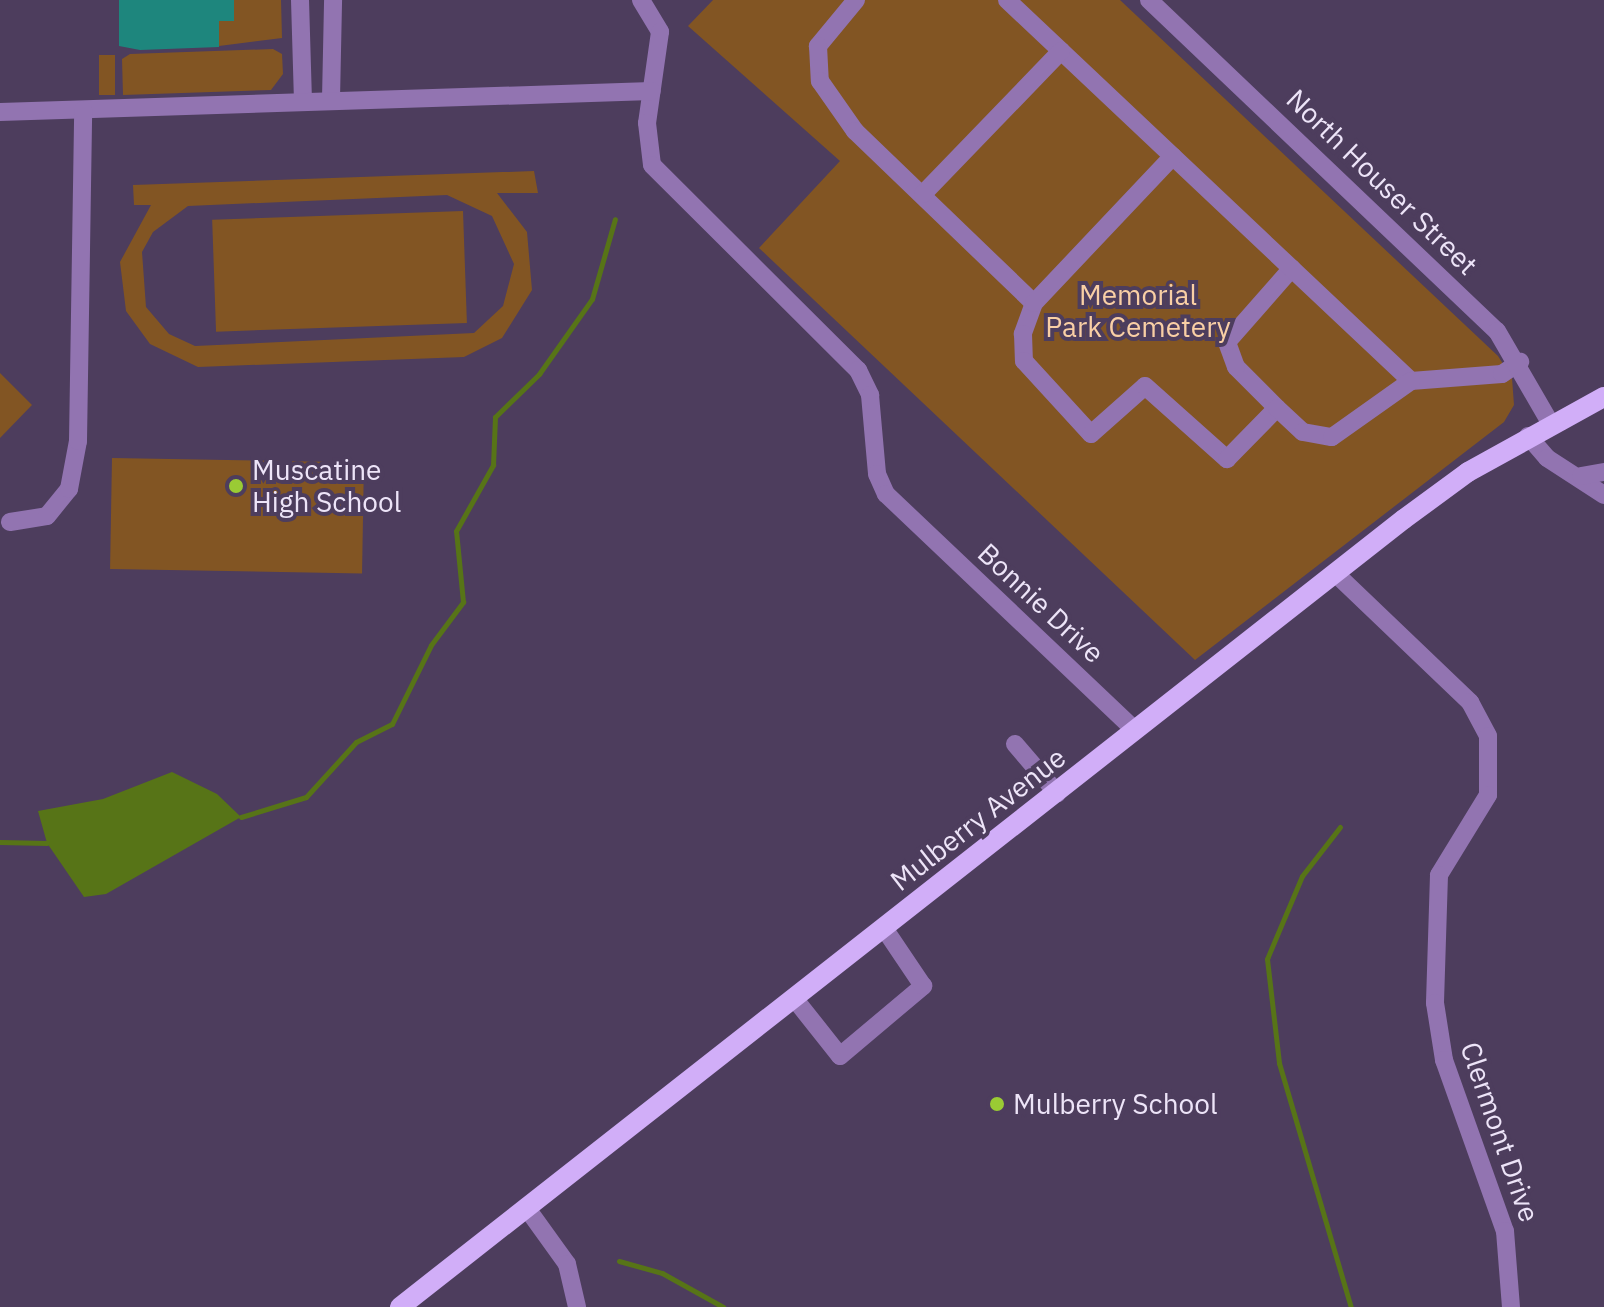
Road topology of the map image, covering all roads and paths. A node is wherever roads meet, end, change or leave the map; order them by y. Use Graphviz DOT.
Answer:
graph roads {
  1 [pos="300,0"];
  2 [pos="333,0"];
  3 [pos="641,0"];
  4 [pos="856,0"];
  5 [pos="1007,0"];
  6 [pos="1149,0"];
  7 [pos="1061,51"];
  8 [pos="652,91"];
  9 [pos="303,99"];
  10 [pos="331,99"];
  11 [pos="83,110"];
  12 [pos="0,112"];
  13 [pos="1173,156"];
  14 [pos="923,194"];
  15 [pos="1292,268"];
  16 [pos="1034,303"];
  17 [pos="1520,362"];
  18 [pos="1411,381"];
  19 [pos="1604,397"];
  20 [pos="1277,408"];
  21 [pos="1551,424"];
  22 [pos="1528,436"];
  23 [pos="1604,472"];
  24 [pos="1581,476"];
  25 [pos="1604,495"];
  26 [pos="10,522"];
  27 [pos="1335,573"];
  28 [pos="1135,730"];
  29 [pos="1015,744"];
  30 [pos="1057,793"];
  31 [pos="884,928"];
  32 [pos="794,998"];
  33 [pos="526,1207"];
  34 [pos="400,1307"];
  35 [pos="577,1307"];
  36 [pos="1511,1307"];
  1 -- 9 [label="street"];
  2 -- 10 [label="street"];
  3 -- 8 [label="street, Bonnie Drive"];
  4 -- 14 [label="street"];
  5 -- 7 [label="street"];
  6 -- 17 [label="street, North Houser Street"];
  7 -- 13 [label="street"];
  7 -- 14 [label="street"];
  8 -- 10 [label="street"];
  8 -- 28 [label="street, Bonnie Drive"];
  9 -- 10 [label="street"];
  9 -- 11 [label="street"];
  11 -- 12 [label="street"];
  11 -- 26 [label="street"];
  13 -- 15 [label="street"];
  13 -- 16 [label="street"];
  14 -- 16 [label="street"];
  15 -- 18 [label="street"];
  15 -- 20 [label="street"];
  16 -- 20 [label="street"];
  17 -- 18 [label="street"];
  17 -- 21 [label="street, North Houser Street"];
  18 -- 20 [label="street"];
  19 -- 21 [label="main road, Mulberry Avenue"];
  21 -- 22 [label="main road, Mulberry Avenue"];
  22 -- 24 [label="street"];
  22 -- 27 [label="main road, Mulberry Avenue"];
  23 -- 24 [label="street"];
  24 -- 25 [label="street"];
  27 -- 28 [label="main road, Mulberry Avenue"];
  27 -- 36 [label="street, Clermont Drive"];
  28 -- 30 [label="main road, Mulberry Avenue"];
  29 -- 30 [label="street"];
  30 -- 31 [label="main road, Mulberry Avenue"];
  31 -- 32 [label="main road, Mulberry Avenue"];
  31 -- 32 [label="street"];
  32 -- 33 [label="main road, Mulberry Avenue"];
  33 -- 34 [label="main road, Mulberry Avenue"];
  33 -- 35 [label="street"];
}
